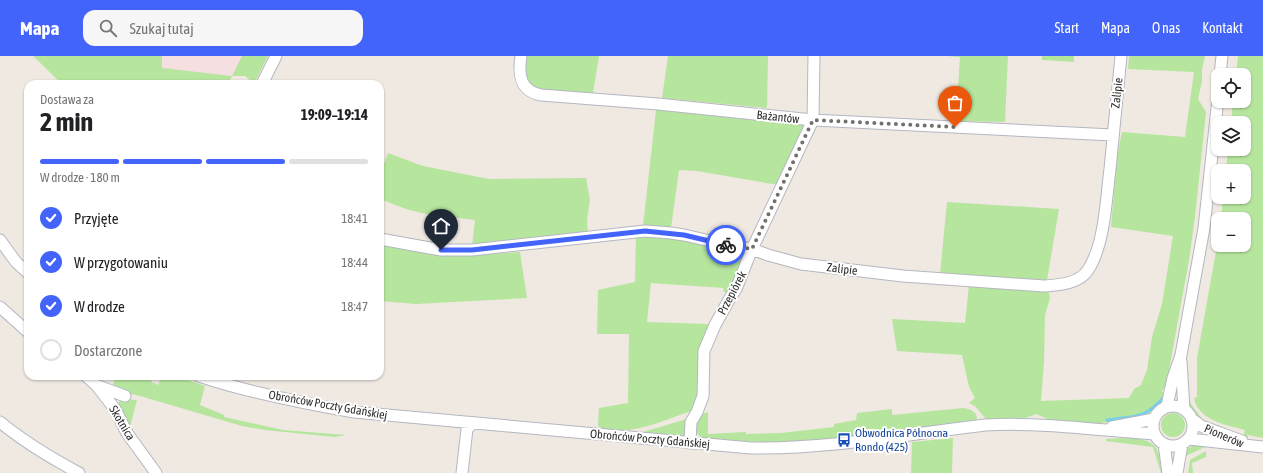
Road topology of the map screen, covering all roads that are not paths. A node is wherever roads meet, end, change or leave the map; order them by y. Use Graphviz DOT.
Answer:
graph roads {
  1 [pos="276,56"];
  2 [pos="521,56"];
  3 [pos="814,56"];
  4 [pos="1121,56"];
  5 [pos="1222,56"];
  6 [pos="1221,68"];
  7 [pos="264,80"];
  8 [pos="1217,108"];
  9 [pos="813,120"];
  10 [pos="1113,135"];
  11 [pos="0,240"];
  12 [pos="384,241"];
  13 [pos="752,249"];
  14 [pos="24,269"];
  15 [pos="0,307"];
  16 [pos="24,328"];
  17 [pos="1181,355"];
  18 [pos="90,380"];
  19 [pos="213,380"];
  20 [pos="97,386"];
  21 [pos="125,396"];
  22 [pos="1167,406"];
  23 [pos="1184,409"];
  24 [pos="1154,419"];
  25 [pos="1193,420"];
  26 [pos="0,422"];
  27 [pos="472,424"];
  28 [pos="1104,429"];
  29 [pos="1154,434"];
  30 [pos="1185,441"];
  31 [pos="690,443"];
  32 [pos="1164,444"];
  33 [pos="1249,445"];
  34 [pos="1263,448"];
  35 [pos="79,473"];
  36 [pos="156,473"];
  37 [pos="462,473"];
  38 [pos="1168,473"];
  39 [pos="1177,473"];
  1 -- 7 [label="street"];
  2 -- 9 [label="street, Bażantów"];
  3 -- 9 [label="street, Przepiórek"];
  4 -- 10 [label="street, Zalipie"];
  5 -- 6 [label="street"];
  8 -- 17 [label="street"];
  9 -- 10 [label="street, Bażantów"];
  9 -- 13 [label="street, Przepiórek"];
  10 -- 13 [label="street, Zalipie"];
  11 -- 14 [label="street"];
  12 -- 13 [label="street, Zalipie"];
  13 -- 31 [label="street, Przepiórek"];
  15 -- 16 [label="street"];
  17 -- 22 [label="street"];
  17 -- 23 [label="street"];
  18 -- 20 [label="street, Skotnica"];
  19 -- 27 [label="street, Obrońców Poczty Gdańskiej"];
  20 -- 21 [label="street"];
  20 -- 36 [label="street, Skotnica"];
  22 -- 23 [label="street"];
  22 -- 24 [label="street"];
  23 -- 25 [label="street"];
  24 -- 28 [label="street, Obrońców Poczty Gdańskiej"];
  24 -- 29 [label="street"];
  25 -- 30 [label="street"];
  25 -- 33 [label="street, Pionerów"];
  26 -- 35 [label="street"];
  27 -- 31 [label="street, Obrońców Poczty Gdańskiej"];
  27 -- 37 [label="street"];
  28 -- 29 [label="street, Obrońców Poczty Gdańskiej"];
  28 -- 31 [label="street, Obrońców Poczty Gdańskiej"];
  29 -- 32 [label="street"];
  30 -- 32 [label="street"];
  30 -- 33 [label="street, Pionerów"];
  30 -- 39 [label="street"];
  32 -- 38 [label="street"];
  33 -- 34 [label="street"];
}
